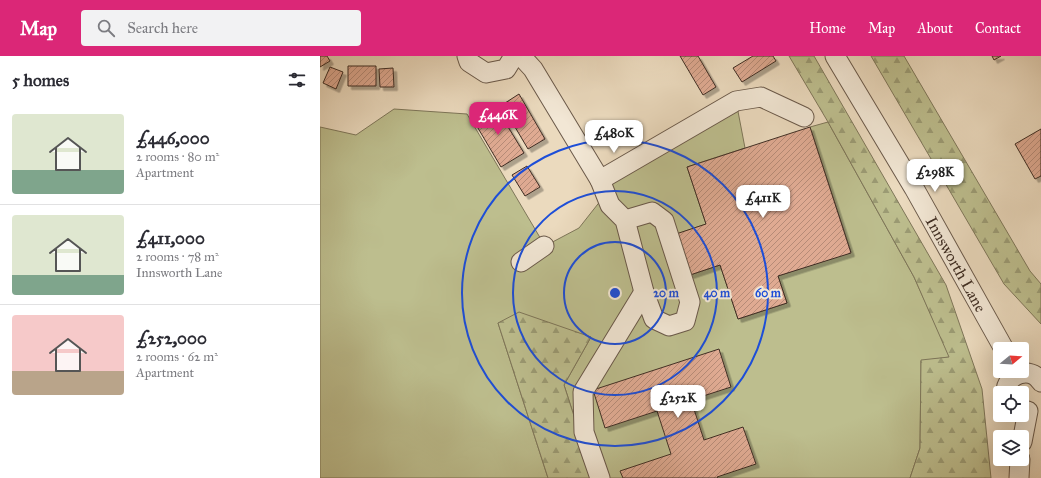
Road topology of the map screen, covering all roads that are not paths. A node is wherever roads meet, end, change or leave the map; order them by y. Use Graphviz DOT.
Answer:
graph roads {
  1 [pos="467,56"];
  2 [pos="514,56"];
  3 [pos="521,56"];
  4 [pos="835,56"];
  5 [pos="804,117"];
  6 [pos="600,180"];
  7 [pos="625,220"];
  8 [pos="544,246"];
  9 [pos="521,262"];
  10 [pos="644,292"];
  11 [pos="1000,342"];
  12 [pos="1029,374"];
  13 [pos="1041,382"];
  14 [pos="1030,408"];
  15 [pos="1025,430"];
  16 [pos="1020,466"];
  17 [pos="600,478"];
  18 [pos="1019,478"];
  1 -- 2 [label="street"];
  3 -- 6 [label="street"];
  4 -- 11 [label="street, Innsworth Lane"];
  5 -- 6 [label="street"];
  6 -- 7 [label="street"];
  7 -- 10 [label="street"];
  7 -- 10 [label="street"];
  8 -- 9 [label="street"];
  10 -- 17 [label="street"];
  12 -- 13 [label="street"];
  14 -- 15 [label="street"];
  16 -- 18 [label="street"];
}
